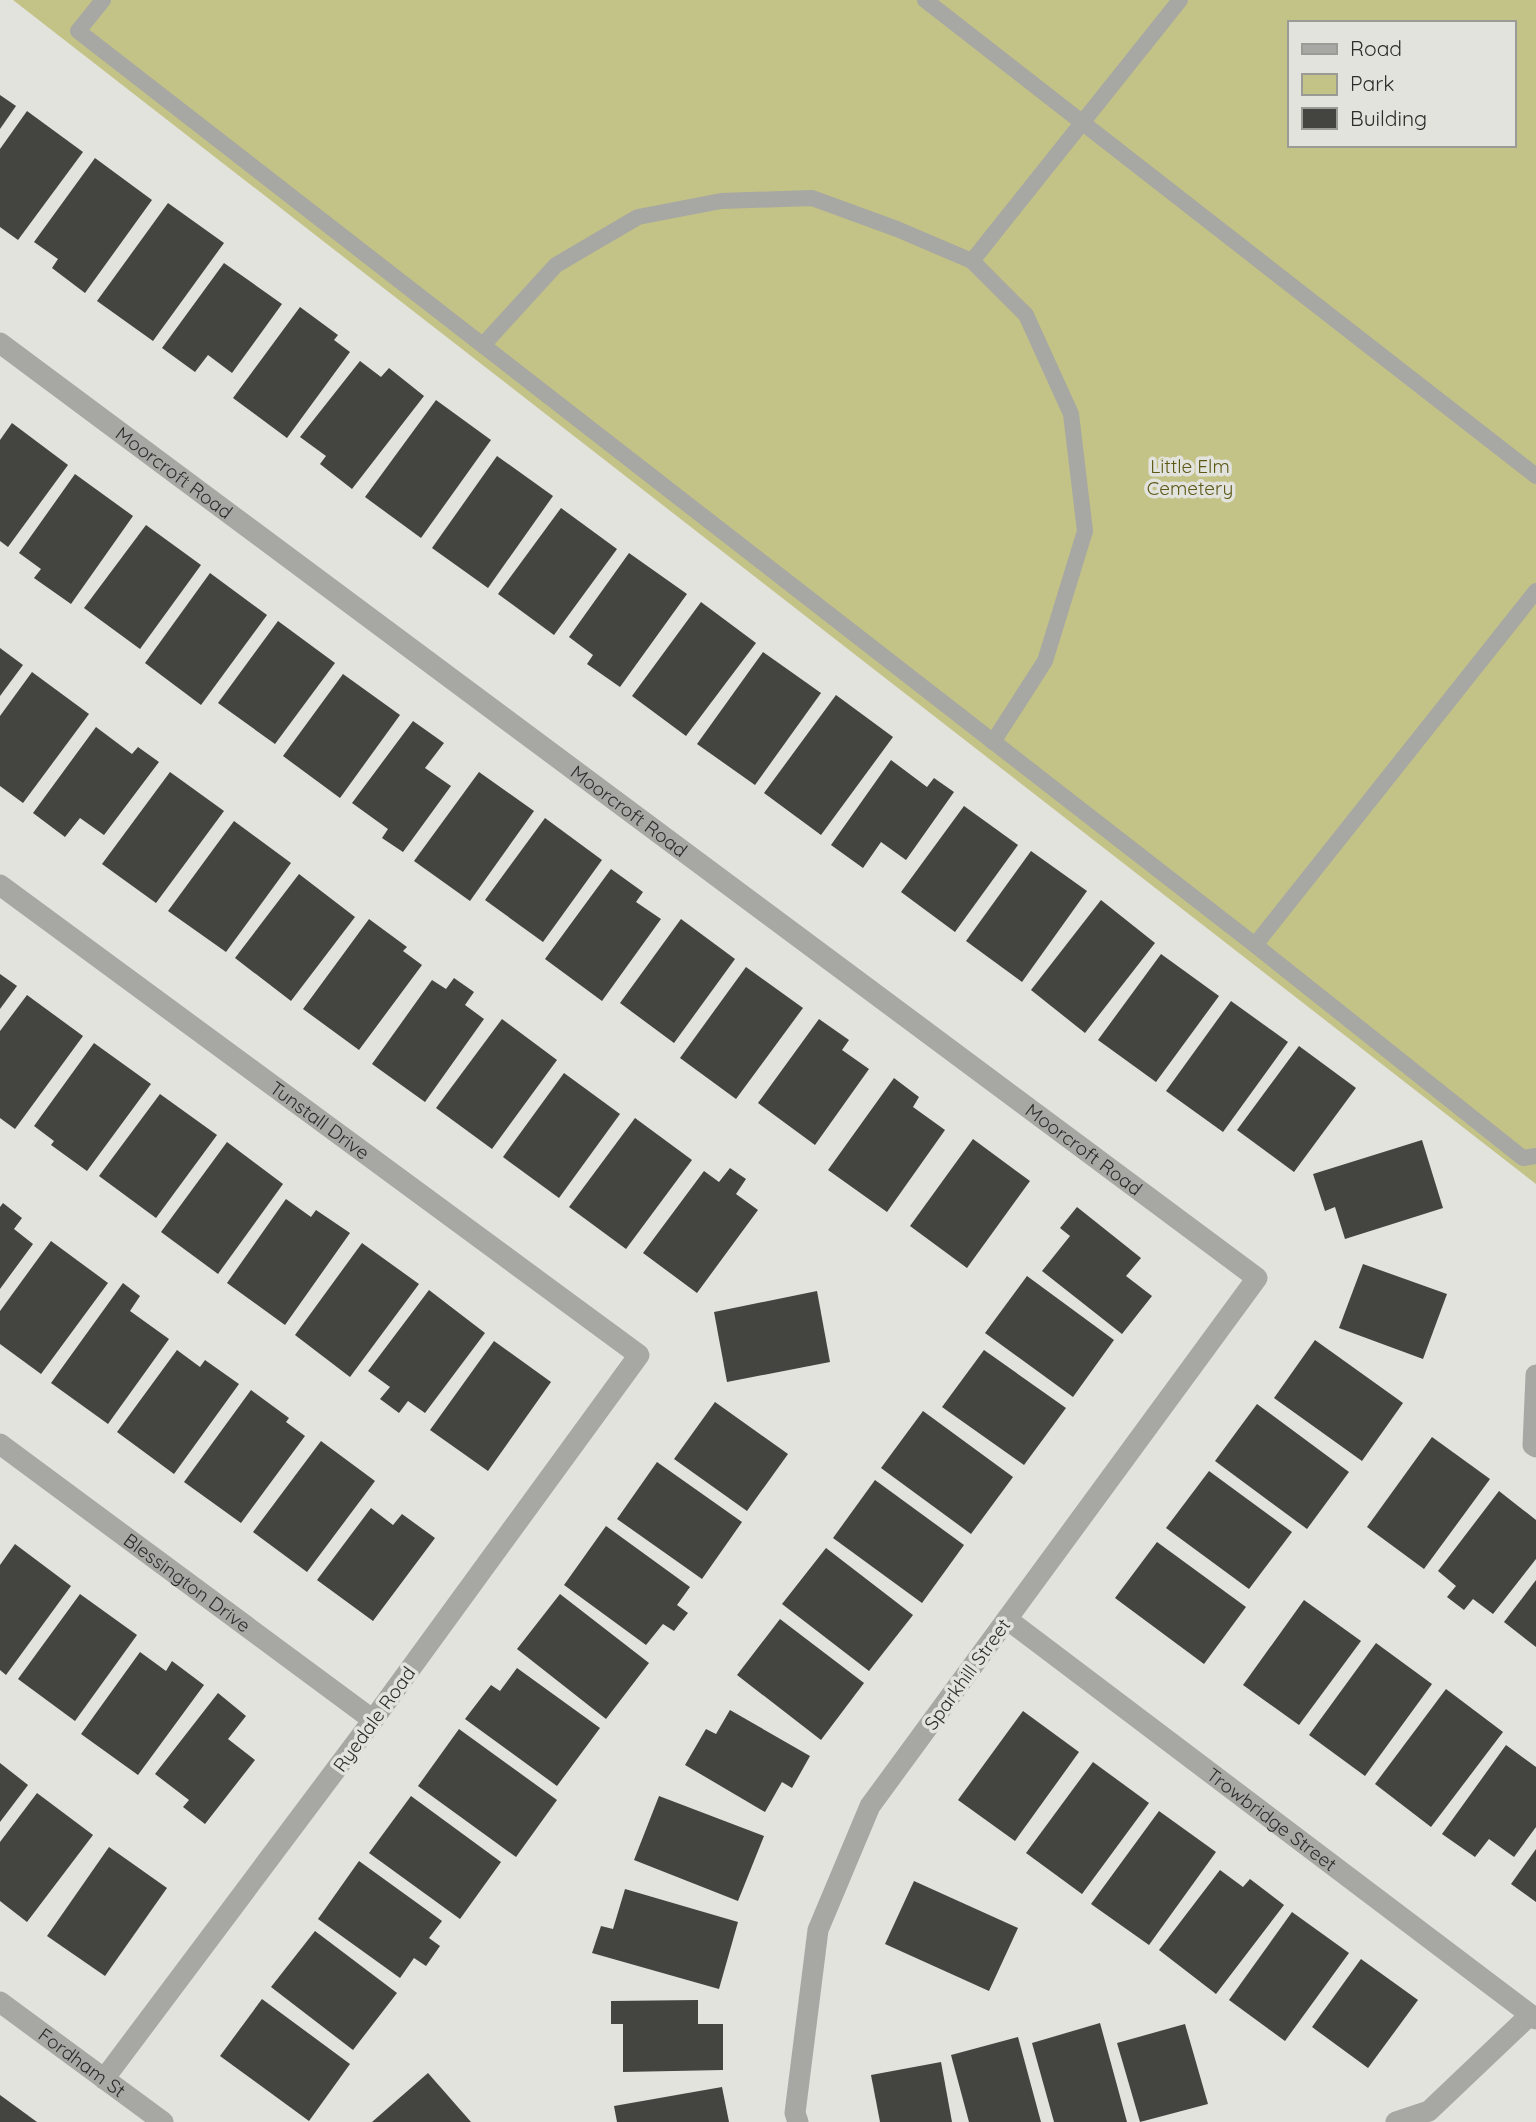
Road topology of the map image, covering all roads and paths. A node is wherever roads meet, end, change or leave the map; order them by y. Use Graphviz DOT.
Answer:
graph roads {
  1 [pos="103,0"];
  2 [pos="925,0"];
  3 [pos="1180,0"];
  4 [pos="1084,123"];
  5 [pos="972,261"];
  6 [pos="0,343"];
  7 [pos="482,345"];
  8 [pos="1536,476"];
  9 [pos="1536,591"];
  10 [pos="993,742"];
  11 [pos="0,885"];
  12 [pos="1255,945"];
  13 [pos="1536,1156"];
  14 [pos="1257,1278"];
  15 [pos="639,1355"];
  16 [pos="1536,1375"];
  17 [pos="0,1444"];
  18 [pos="1534,1446"];
  19 [pos="1007,1619"];
  20 [pos="373,1720"];
  21 [pos="0,2002"];
  22 [pos="1533,2017"];
  23 [pos="104,2079"];
  24 [pos="163,2122"];
  25 [pos="798,2122"];
  26 [pos="1396,2122"];
  1 -- 7 [label="lane"];
  2 -- 4 [label="lane"];
  3 -- 4 [label="lane"];
  4 -- 5 [label="lane"];
  4 -- 8 [label="lane"];
  5 -- 7 [label="lane"];
  5 -- 10 [label="lane"];
  6 -- 14 [label="street, Moorcroft Road"];
  7 -- 10 [label="lane"];
  9 -- 12 [label="lane"];
  10 -- 12 [label="lane"];
  11 -- 15 [label="street, Tunstall Drive"];
  12 -- 13 [label="lane"];
  14 -- 19 [label="street, Sparkhill Street"];
  15 -- 20 [label="street, Ryedale Road"];
  16 -- 18 [label="street"];
  17 -- 20 [label="street, Blessington Drive"];
  19 -- 22 [label="street, Trowbridge Street"];
  19 -- 25 [label="street, Sparkhill Street"];
  20 -- 23 [label="street, Ryedale Road"];
  21 -- 23 [label="street, Fordham St"];
  22 -- 26 [label="street"];
  23 -- 24 [label="street, Fordham St"];
}
